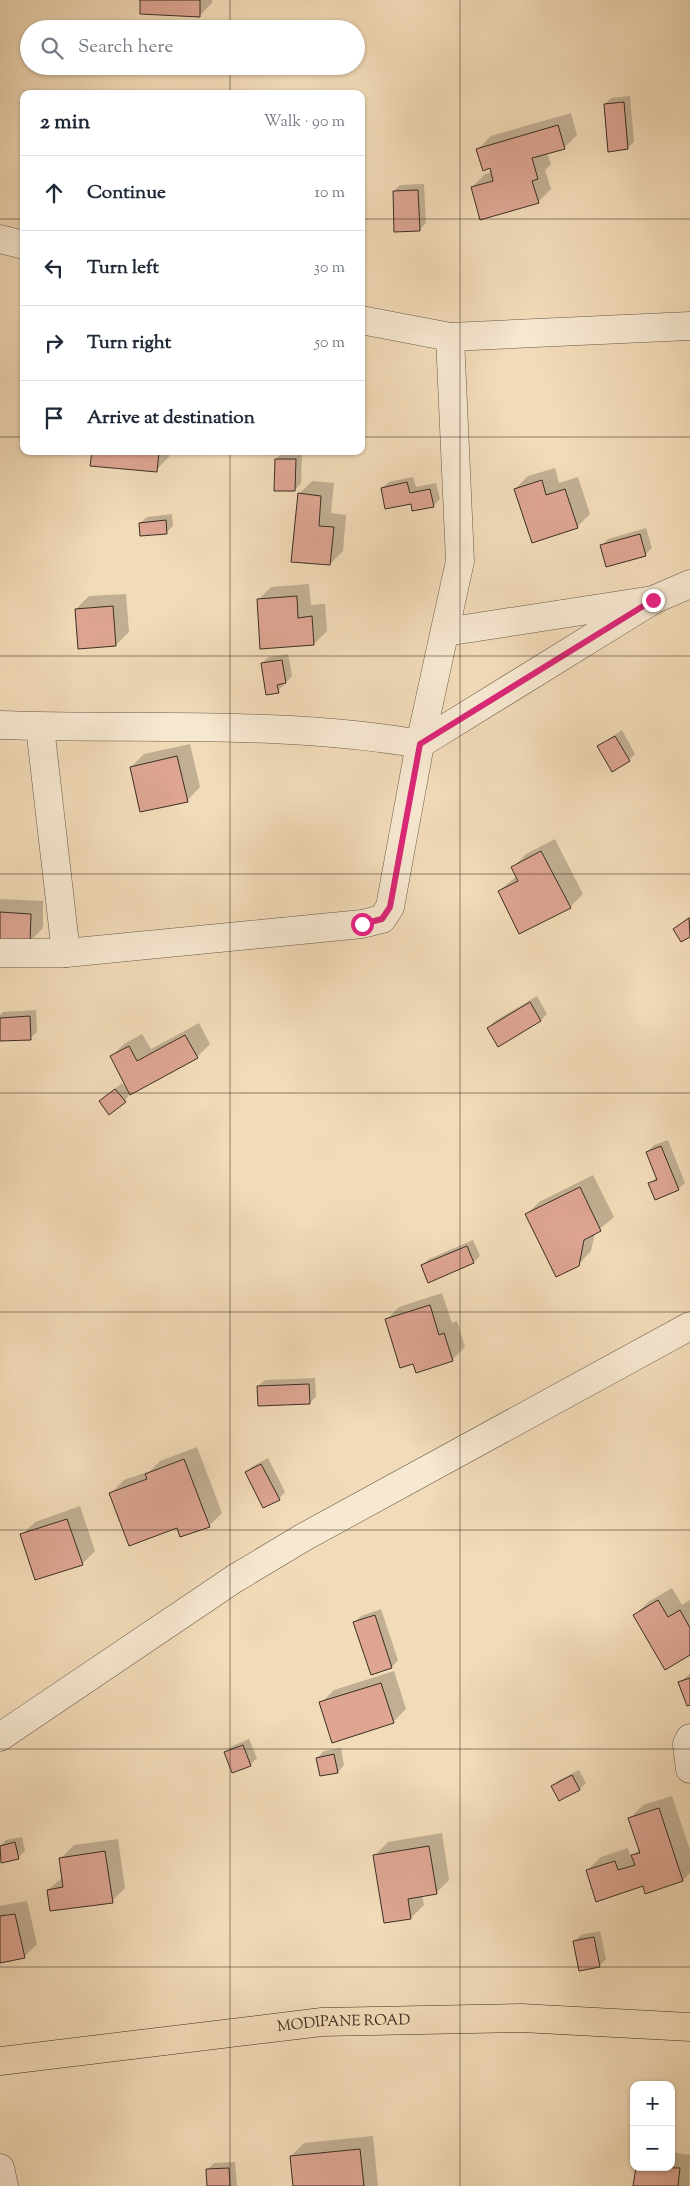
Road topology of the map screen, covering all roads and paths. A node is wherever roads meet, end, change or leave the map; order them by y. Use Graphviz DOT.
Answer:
graph roads {
  1 [pos="0,239"];
  2 [pos="20,244"];
  3 [pos="365,321"];
  4 [pos="690,326"];
  5 [pos="450,337"];
  6 [pos="690,584"];
  7 [pos="653,600"];
  8 [pos="445,632"];
  9 [pos="0,725"];
  10 [pos="40,726"];
  11 [pos="420,744"];
  12 [pos="0,953"];
  13 [pos="66,953"];
  14 [pos="690,1326"];
  15 [pos="0,1736"];
  16 [pos="690,1738"];
  17 [pos="690,1769"];
  18 [pos="690,2027"];
  19 [pos="0,2060"];
  20 [pos="0,2168"];
  21 [pos="4,2186"];
  1 -- 2 [label="street"];
  3 -- 5 [label="street"];
  4 -- 5 [label="street"];
  5 -- 8 [label="street"];
  6 -- 7 [label="street"];
  7 -- 8 [label="street"];
  7 -- 11 [label="street"];
  8 -- 11 [label="street"];
  9 -- 10 [label="street"];
  10 -- 11 [label="street"];
  10 -- 13 [label="street"];
  11 -- 13 [label="street"];
  12 -- 13 [label="street"];
  14 -- 15 [label="street"];
  16 -- 17 [label="street"];
  18 -- 19 [label="main road, MODIPANE ROAD"];
  20 -- 21 [label="street"];
}
